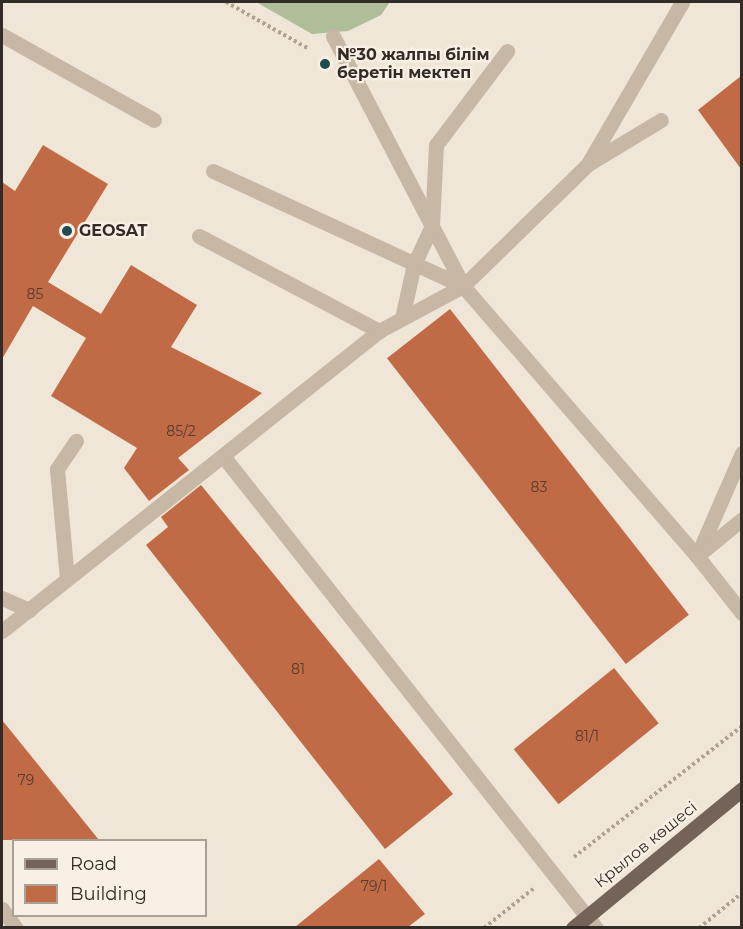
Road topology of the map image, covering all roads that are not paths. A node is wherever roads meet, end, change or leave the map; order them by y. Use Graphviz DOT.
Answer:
graph roads {
  1 [pos="682,2"];
  2 [pos="2,35"];
  3 [pos="333,36"];
  4 [pos="507,51"];
  5 [pos="154,120"];
  6 [pos="661,120"];
  7 [pos="588,164"];
  8 [pos="213,171"];
  9 [pos="432,226"];
  10 [pos="199,236"];
  11 [pos="414,264"];
  12 [pos="463,286"];
  13 [pos="402,318"];
  14 [pos="379,331"];
  15 [pos="75,441"];
  16 [pos="741,453"];
  17 [pos="223,456"];
  18 [pos="741,519"];
  19 [pos="697,556"];
  20 [pos="67,579"];
  21 [pos="2,598"];
  22 [pos="29,610"];
  23 [pos="741,613"];
  24 [pos="2,632"];
  25 [pos="741,789"];
  26 [pos="2,909"];
  27 [pos="591,922"];
  28 [pos="16,927"];
  29 [pos="573,927"];
  1 -- 7 [label="lane"];
  2 -- 5 [label="lane"];
  3 -- 9 [label="lane"];
  4 -- 9 [label="lane"];
  6 -- 7 [label="lane"];
  7 -- 12 [label="lane"];
  8 -- 11 [label="lane"];
  9 -- 11 [label="lane"];
  9 -- 12 [label="lane"];
  10 -- 14 [label="lane"];
  11 -- 12 [label="lane"];
  11 -- 13 [label="lane"];
  12 -- 13 [label="lane"];
  12 -- 19 [label="lane"];
  13 -- 14 [label="lane"];
  14 -- 17 [label="lane"];
  15 -- 20 [label="lane"];
  16 -- 19 [label="lane"];
  17 -- 20 [label="lane"];
  17 -- 27 [label="lane"];
  18 -- 19 [label="lane"];
  19 -- 23 [label="lane"];
  20 -- 22 [label="lane"];
  21 -- 22 [label="lane"];
  22 -- 24 [label="lane"];
  25 -- 27 [label="main road, Крылов көшесі"];
  26 -- 28 [label="lane"];
  27 -- 29 [label="main road, Крылов көшесі"];
}
